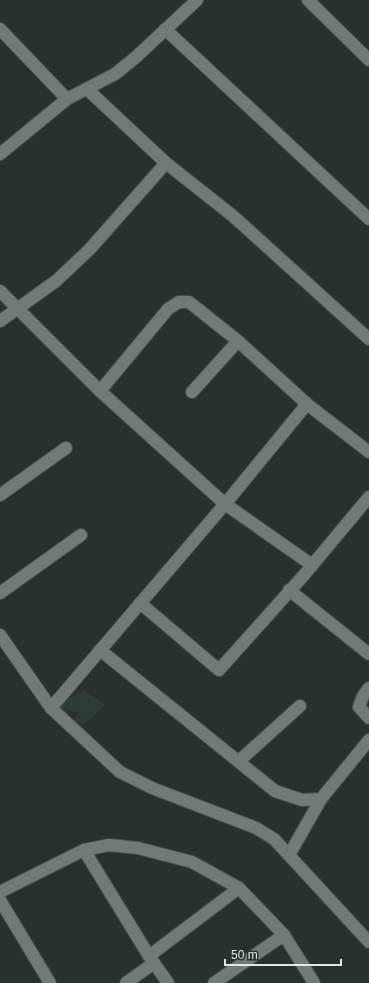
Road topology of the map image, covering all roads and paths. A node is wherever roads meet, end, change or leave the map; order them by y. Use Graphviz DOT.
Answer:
graph roads {
  1 [pos="197,0"];
  2 [pos="308,0"];
  3 [pos="0,29"];
  4 [pos="165,29"];
  5 [pos="369,60"];
  6 [pos="87,89"];
  7 [pos="67,99"];
  8 [pos="1,150"];
  9 [pos="166,163"];
  10 [pos="369,219"];
  11 [pos="0,290"];
  12 [pos="18,309"];
  13 [pos="0,321"];
  14 [pos="369,339"];
  15 [pos="238,341"];
  16 [pos="100,391"];
  17 [pos="192,392"];
  18 [pos="307,404"];
  19 [pos="66,448"];
  20 [pos="369,452"];
  21 [pos="0,494"];
  22 [pos="369,496"];
  23 [pos="225,504"];
  24 [pos="81,535"];
  25 [pos="312,565"];
  26 [pos="289,590"];
  27 [pos="0,593"];
  28 [pos="140,603"];
  29 [pos="0,634"];
  30 [pos="100,650"];
  31 [pos="369,654"];
  32 [pos="369,688"];
  33 [pos="300,706"];
  34 [pos="51,708"];
  35 [pos="369,718"];
  36 [pos="369,740"];
  37 [pos="239,761"];
  38 [pos="321,799"];
  39 [pos="84,850"];
  40 [pos="289,855"];
  41 [pos="239,888"];
  42 [pos="0,892"];
  43 [pos="0,900"];
  44 [pos="284,935"];
  45 [pos="369,942"];
  46 [pos="151,960"];
  47 [pos="50,983"];
  48 [pos="126,983"];
  49 [pos="168,983"];
  50 [pos="214,983"];
  51 [pos="314,983"];
  1 -- 4 [label="street"];
  2 -- 5 [label="street"];
  3 -- 7 [label="street"];
  4 -- 6 [label="street"];
  4 -- 10 [label="street"];
  6 -- 7 [label="street"];
  6 -- 9 [label="street"];
  7 -- 8 [label="street"];
  9 -- 12 [label="street"];
  9 -- 14 [label="street"];
  11 -- 12 [label="street"];
  12 -- 13 [label="street"];
  12 -- 16 [label="street"];
  15 -- 16 [label="street"];
  15 -- 17 [label="street"];
  15 -- 18 [label="street"];
  16 -- 23 [label="street"];
  18 -- 20 [label="street"];
  18 -- 23 [label="street"];
  19 -- 21 [label="street"];
  22 -- 25 [label="street"];
  23 -- 25 [label="street"];
  23 -- 28 [label="street"];
  24 -- 27 [label="street"];
  25 -- 26 [label="street"];
  26 -- 28 [label="street"];
  26 -- 31 [label="street"];
  28 -- 30 [label="street"];
  29 -- 34 [label="street"];
  30 -- 34 [label="street"];
  30 -- 37 [label="street"];
  32 -- 35 [label="street"];
  33 -- 37 [label="street"];
  34 -- 40 [label="street"];
  36 -- 38 [label="street"];
  37 -- 38 [label="street"];
  38 -- 40 [label="street"];
  39 -- 41 [label="street"];
  39 -- 42 [label="street"];
  39 -- 46 [label="street"];
  40 -- 45 [label="street"];
  41 -- 44 [label="street"];
  41 -- 46 [label="street"];
  43 -- 47 [label="street"];
  44 -- 50 [label="street"];
  44 -- 51 [label="street"];
  46 -- 48 [label="street"];
  46 -- 49 [label="street"];
}
